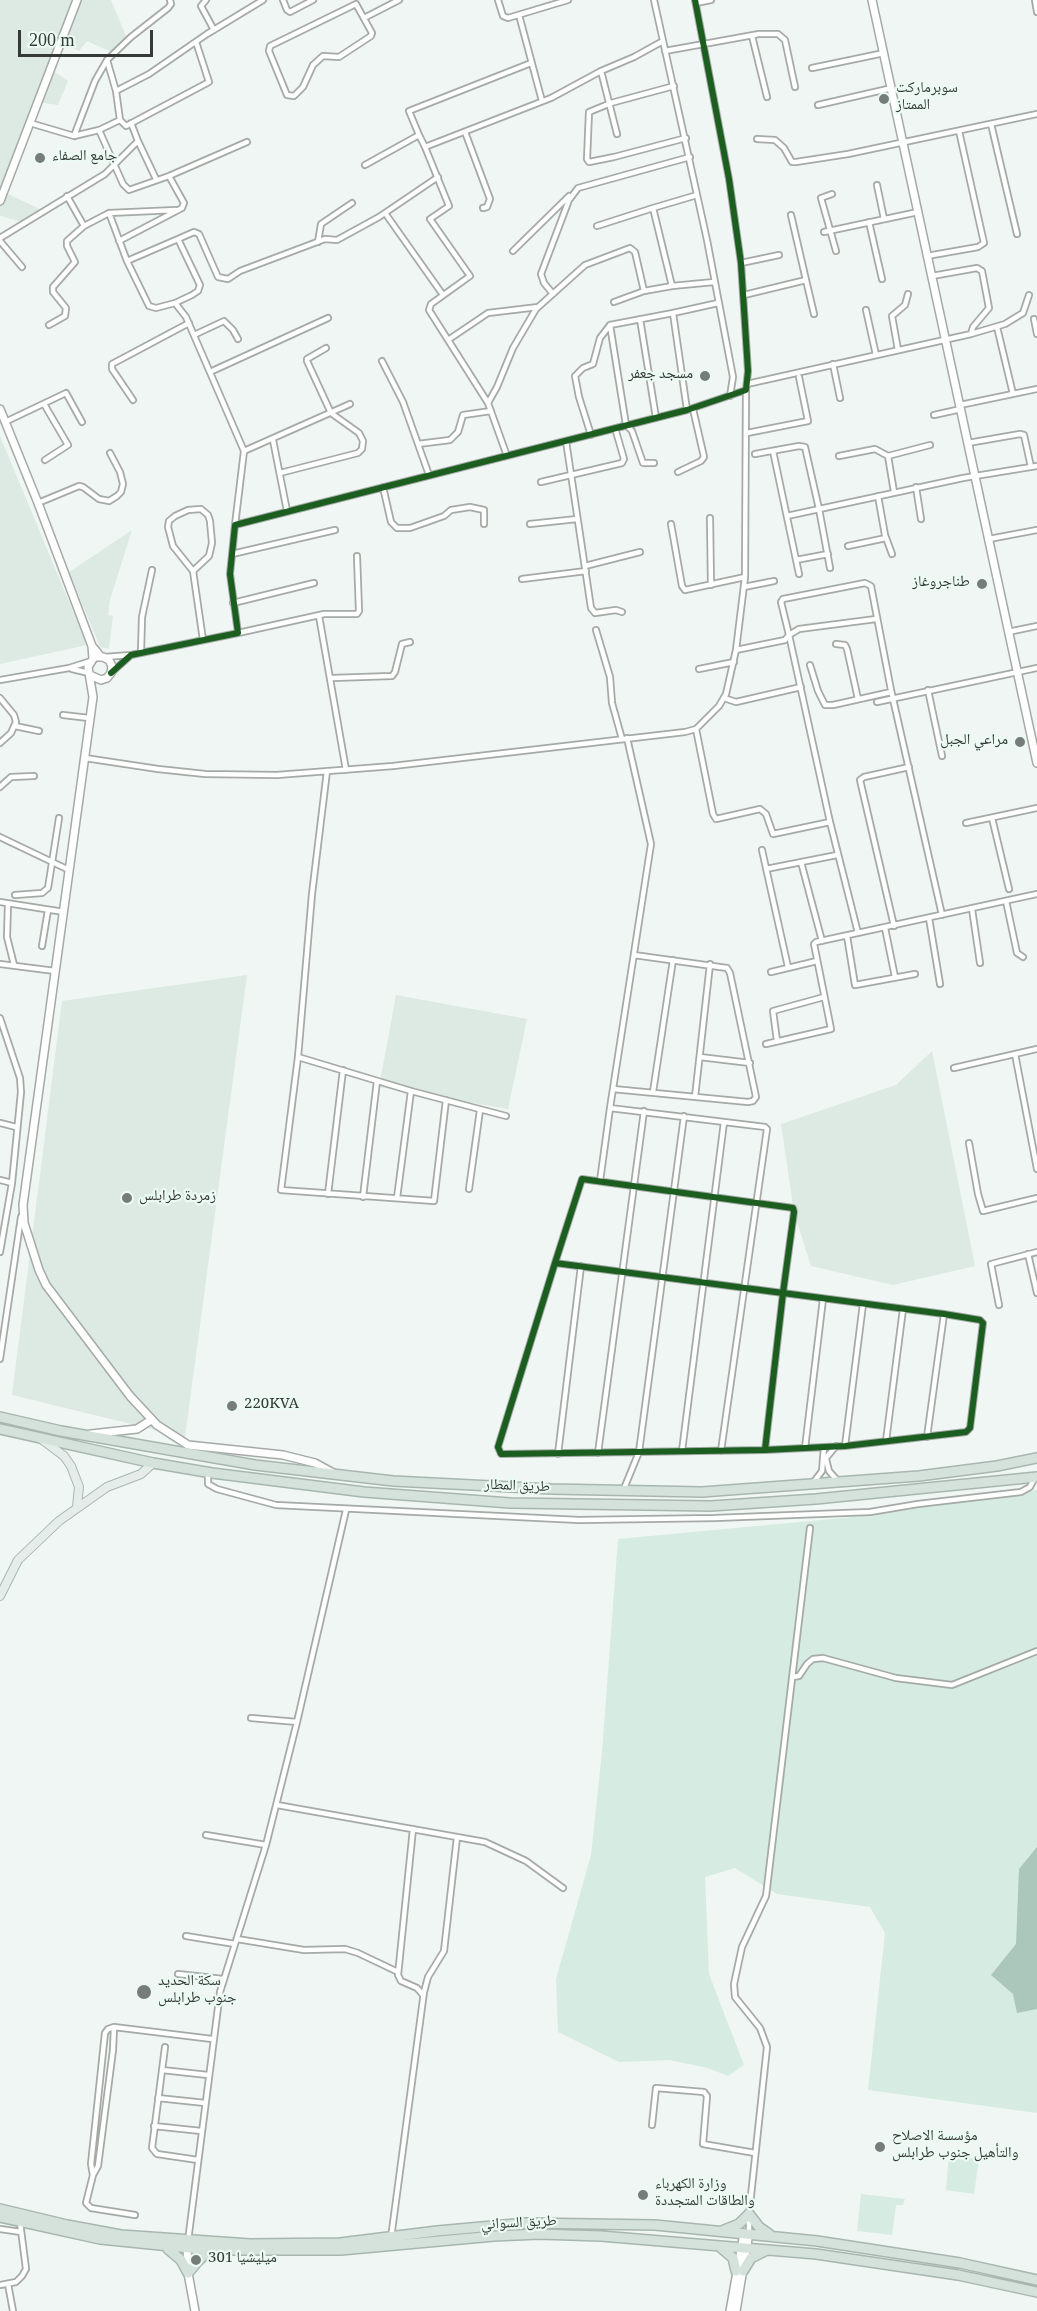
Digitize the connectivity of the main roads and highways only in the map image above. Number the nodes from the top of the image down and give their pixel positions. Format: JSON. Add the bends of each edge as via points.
{"nodes":[{"id":1,"x":0,"y":1417,"type":"edge"},
{"id":2,"x":0,"y":1429,"type":"edge"},
{"id":3,"x":38,"y":1437,"type":"junction"},
{"id":4,"x":1037,"y":1460,"type":"edge"},
{"id":5,"x":153,"y":1463,"type":"junction"},
{"id":6,"x":1036,"y":1476,"type":"edge"},
{"id":7,"x":77,"y":1507,"type":"junction"},
{"id":8,"x":0,"y":1596,"type":"edge"},
{"id":9,"x":0,"y":2209,"type":"edge"},
{"id":10,"x":0,"y":2217,"type":"edge"},
{"id":11,"x":35,"y":2222,"type":"junction"},
{"id":12,"x":718,"y":2231,"type":"junction"},
{"id":13,"x":774,"y":2236,"type":"junction"},
{"id":14,"x":187,"y":2245,"type":"junction"},
{"id":15,"x":711,"y":2245,"type":"junction"},
{"id":16,"x":163,"y":2247,"type":"junction"},
{"id":17,"x":210,"y":2250,"type":"junction"},
{"id":18,"x":772,"y":2250,"type":"junction"},
{"id":19,"x":1037,"y":2280,"type":"edge"},
{"id":20,"x":1037,"y":2292,"type":"edge"}],
"edges":[{"from":1,"to":4,"type":"highway","name":"طريق المطار","via":[[214,1458],[393,1481],[481,1486],[702,1492],[919,1476]]},
{"from":2,"to":3,"type":"highway","name":"طريق المطار"},
{"from":3,"to":5,"type":"highway","name":"طريق المطار"},
{"from":3,"to":7,"type":"main road","via":[[72,1466],[79,1487]]},
{"from":5,"to":6,"type":"highway","name":"طريق المطار","via":[[208,1473],[443,1499],[660,1506],[810,1499]]},
{"from":5,"to":7,"type":"main road","via":[[141,1474],[107,1488]]},
{"from":7,"to":8,"type":"main road","via":[[27,1550],[11,1571]]},
{"from":9,"to":11,"type":"highway","name":"طريق السواني"},
{"from":10,"to":11,"type":"highway","name":"طريق السواني","via":[[21,2227]]},
{"from":11,"to":14,"type":"highway","name":"طريق السواني"},
{"from":11,"to":16,"type":"highway","name":"طريق السواني","via":[[100,2239]]},
{"from":12,"to":13,"type":"highway","name":"طريق السواني"},
{"from":12,"to":13,"type":"highway","via":[[749,2216]]},
{"from":12,"to":14,"type":"highway","name":"طريق السواني","via":[[560,2222],[307,2244]]},
{"from":13,"to":19,"type":"highway","name":"طريق السواني","via":[[950,2261]]},
{"from":14,"to":16,"type":"highway","name":"طريق السواني"},
{"from":14,"to":17,"type":"highway","name":"طريق السواني"},
{"from":15,"to":17,"type":"highway","name":"طريق السواني","via":[[539,2234],[341,2250]]},
{"from":15,"to":18,"type":"highway","name":"طريق السواني"},
{"from":15,"to":18,"type":"highway","via":[[729,2252],[739,2271],[750,2258]]},
{"from":16,"to":17,"type":"highway","via":[[176,2254],[188,2273]]},
{"from":18,"to":20,"type":"highway","name":"طريق السواني","via":[[947,2273]]}]}
